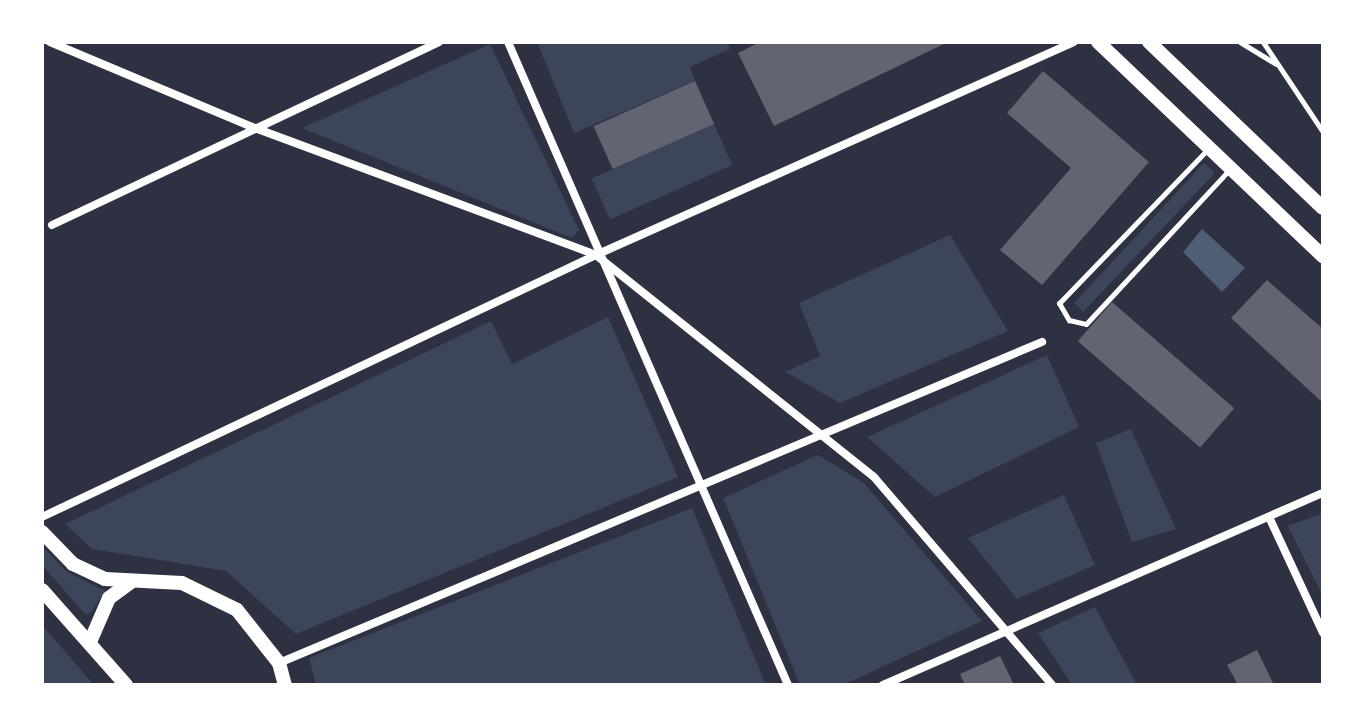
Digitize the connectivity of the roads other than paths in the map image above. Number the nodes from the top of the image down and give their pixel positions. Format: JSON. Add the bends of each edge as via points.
{"nodes":[{"id":1,"x":50,"y":42,"type":"edge"},
{"id":2,"x":439,"y":42,"type":"edge"},
{"id":3,"x":508,"y":42,"type":"edge"},
{"id":4,"x":1074,"y":42,"type":"edge"},
{"id":5,"x":1098,"y":42,"type":"edge"},
{"id":6,"x":1149,"y":42,"type":"edge"},
{"id":7,"x":1240,"y":42,"type":"edge"},
{"id":8,"x":1263,"y":42,"type":"edge"},
{"id":9,"x":1160,"y":48,"type":"edge"},
{"id":10,"x":1277,"y":64,"type":"junction"},
{"id":11,"x":255,"y":128,"type":"junction"},
{"id":12,"x":1323,"y":132,"type":"edge"},
{"id":13,"x":1207,"y":149,"type":"junction"},
{"id":14,"x":1230,"y":169,"type":"junction"},
{"id":15,"x":1323,"y":208,"type":"edge"},
{"id":16,"x":52,"y":225,"type":"dead end"},
{"id":17,"x":596,"y":255,"type":"junction"},
{"id":18,"x":1323,"y":256,"type":"edge"},
{"id":19,"x":1042,"y":342,"type":"dead end"},
{"id":20,"x":825,"y":437,"type":"junction"},
{"id":21,"x":700,"y":489,"type":"junction"},
{"id":22,"x":1323,"y":493,"type":"edge"},
{"id":23,"x":42,"y":517,"type":"edge"},
{"id":24,"x":1269,"y":517,"type":"junction"},
{"id":25,"x":42,"y":532,"type":"edge"},
{"id":26,"x":131,"y":582,"type":"junction"},
{"id":27,"x":42,"y":590,"type":"edge"},
{"id":28,"x":1007,"y":630,"type":"junction"},
{"id":29,"x":1323,"y":633,"type":"edge"},
{"id":30,"x":90,"y":642,"type":"junction"},
{"id":31,"x":279,"y":663,"type":"junction"},
{"id":32,"x":126,"y":685,"type":"edge"},
{"id":33,"x":285,"y":685,"type":"edge"},
{"id":34,"x":788,"y":685,"type":"edge"},
{"id":35,"x":883,"y":685,"type":"edge"},
{"id":36,"x":1052,"y":685,"type":"edge"}],
"edges":[{"from":1,"to":11,"type":"street"},
{"from":2,"to":11,"type":"street"},
{"from":3,"to":17,"type":"street"},
{"from":4,"to":17,"type":"street"},
{"from":5,"to":13,"type":"street"},
{"from":6,"to":9,"type":"street"},
{"from":7,"to":10,"type":"lane"},
{"from":8,"to":10,"type":"lane"},
{"from":9,"to":15,"type":"street"},
{"from":10,"to":12,"type":"lane"},
{"from":11,"to":16,"type":"street"},
{"from":11,"to":17,"type":"street"},
{"from":13,"to":14,"type":"street"},
{"from":13,"to":14,"type":"lane","via":[[1059,303],[1069,320],[1086,324]]},
{"from":14,"to":18,"type":"street"},
{"from":17,"to":20,"type":"street"},
{"from":17,"to":21,"type":"street"},
{"from":17,"to":23,"type":"street"},
{"from":19,"to":20,"type":"street"},
{"from":20,"to":21,"type":"street"},
{"from":20,"to":28,"type":"street","via":[[874,477]]},
{"from":21,"to":31,"type":"street"},
{"from":21,"to":34,"type":"street"},
{"from":22,"to":24,"type":"street"},
{"from":24,"to":28,"type":"street"},
{"from":24,"to":29,"type":"street"},
{"from":25,"to":26,"type":"street","via":[[73,564]]},
{"from":26,"to":30,"type":"street","via":[[109,598]]},
{"from":26,"to":31,"type":"street","via":[[182,583],[237,610]]},
{"from":27,"to":30,"type":"street"},
{"from":28,"to":35,"type":"street"},
{"from":28,"to":36,"type":"street"},
{"from":30,"to":32,"type":"street"},
{"from":31,"to":33,"type":"street"}]}
